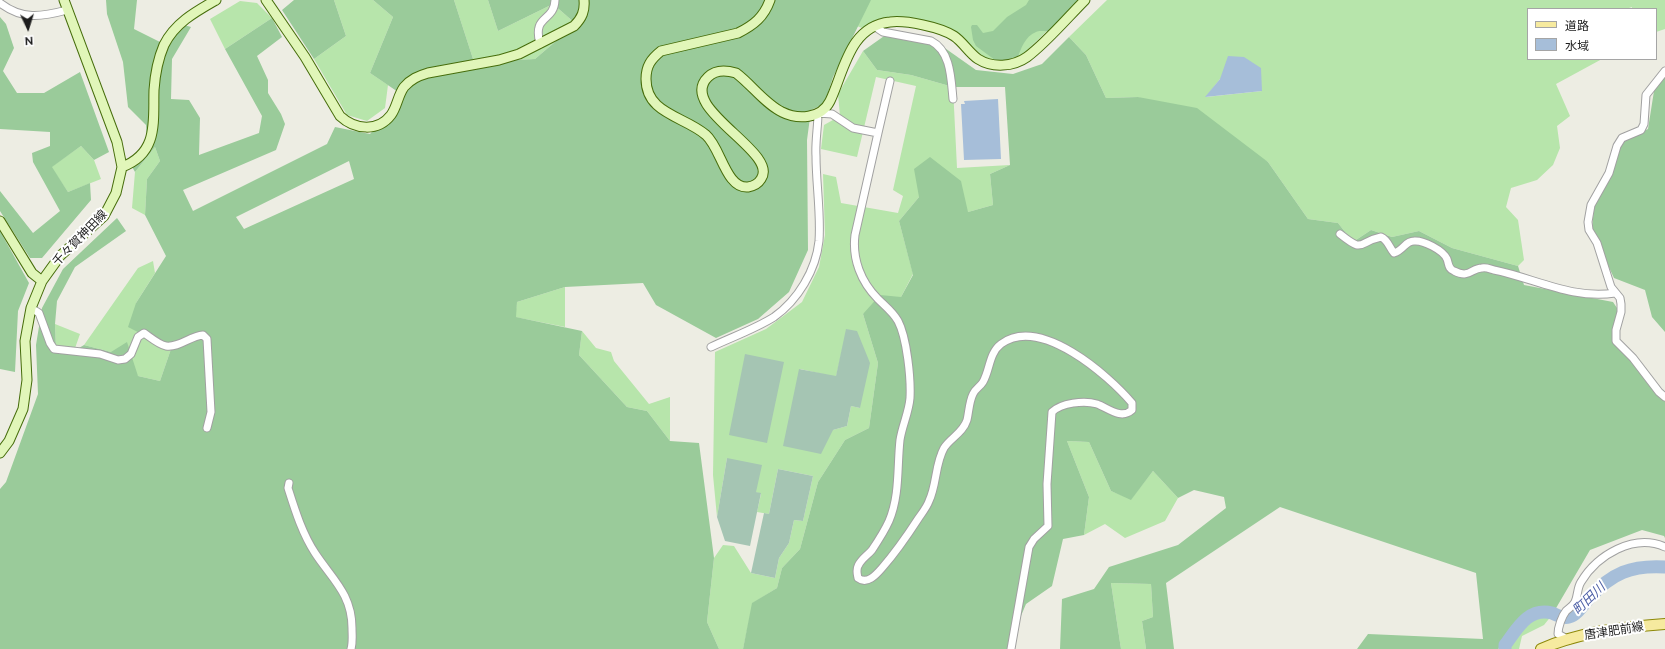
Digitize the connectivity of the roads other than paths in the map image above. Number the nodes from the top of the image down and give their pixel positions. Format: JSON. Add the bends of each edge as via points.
{"nodes":[{"id":1,"x":64,"y":0,"type":"edge"},
{"id":2,"x":216,"y":0,"type":"edge"},
{"id":3,"x":266,"y":0,"type":"edge"},
{"id":4,"x":555,"y":0,"type":"edge"},
{"id":5,"x":584,"y":0,"type":"edge"},
{"id":6,"x":770,"y":0,"type":"edge"},
{"id":7,"x":1085,"y":0,"type":"edge"},
{"id":8,"x":0,"y":3,"type":"edge"},
{"id":9,"x":67,"y":10,"type":"junction"},
{"id":10,"x":874,"y":26,"type":"junction"},
{"id":11,"x":540,"y":44,"type":"junction"},
{"id":12,"x":1665,"y":71,"type":"edge"},
{"id":13,"x":890,"y":81,"type":"dead end"},
{"id":14,"x":953,"y":99,"type":"dead end"},
{"id":15,"x":818,"y":113,"type":"junction"},
{"id":16,"x":878,"y":133,"type":"junction"},
{"id":17,"x":122,"y":167,"type":"junction"},
{"id":18,"x":0,"y":221,"type":"edge"},
{"id":19,"x":1340,"y":234,"type":"dead end"},
{"id":20,"x":42,"y":281,"type":"junction"},
{"id":21,"x":1615,"y":294,"type":"junction"},
{"id":22,"x":31,"y":308,"type":"junction"},
{"id":23,"x":711,"y":346,"type":"dead end"},
{"id":24,"x":1665,"y":397,"type":"edge"},
{"id":25,"x":207,"y":428,"type":"dead end"},
{"id":26,"x":0,"y":453,"type":"edge"},
{"id":27,"x":289,"y":483,"type":"dead end"},
{"id":28,"x":1665,"y":547,"type":"edge"},
{"id":29,"x":1665,"y":624,"type":"edge"},
{"id":30,"x":1569,"y":640,"type":"junction"},
{"id":31,"x":350,"y":649,"type":"edge"},
{"id":32,"x":1010,"y":649,"type":"edge"},
{"id":33,"x":1541,"y":649,"type":"edge"}],
"edges":[{"from":1,"to":9,"type":"street","name":"千々賀神田線"},
{"from":2,"to":17,"type":"street","via":[[179,24],[165,45],[154,89],[152,138],[144,152],[131,164]]},
{"from":3,"to":11,"type":"street","via":[[305,57],[340,116],[347,123],[358,127],[369,128],[386,120],[392,114],[403,88],[416,77],[499,60]]},
{"from":4,"to":11,"type":"street","via":[[554,10],[540,23],[537,34]]},
{"from":5,"to":11,"type":"street","via":[[585,7],[581,19],[574,26]]},
{"from":6,"to":15,"type":"street","via":[[760,20],[749,28],[738,33],[661,51],[648,64],[648,94],[660,109],[707,136],[716,147],[728,174],[740,186],[747,187],[754,186],[762,178],[762,164],[704,102],[703,85],[707,78],[721,71],[736,73],[780,111],[802,117]]},
{"from":7,"to":10,"type":"street","via":[[1026,57],[1004,65],[990,64],[978,59],[954,36],[944,31],[907,22],[889,22]]},
{"from":8,"to":9,"type":"street","via":[[12,12],[25,15],[51,14]]},
{"from":9,"to":17,"type":"street","name":"千々賀神田線","via":[[117,142]]},
{"from":10,"to":14,"type":"street","via":[[883,32],[937,44],[943,51],[951,75]]},
{"from":10,"to":15,"type":"street","via":[[856,41],[830,102]]},
{"from":12,"to":21,"type":"street","via":[[1646,95],[1644,124],[1641,130],[1622,138],[1609,173],[1591,206],[1589,230],[1597,243]]},
{"from":13,"to":16,"type":"street"},
{"from":15,"to":16,"type":"street","via":[[832,114],[853,128]]},
{"from":15,"to":23,"type":"street","via":[[816,154],[819,241],[814,263],[805,283],[790,304],[773,317]]},
{"from":16,"to":32,"type":"street","via":[[853,248],[855,260],[864,279],[877,298],[897,319],[902,329],[910,400],[901,438],[895,502],[889,521],[872,550],[859,564],[858,578],[865,581],[880,571],[899,548],[930,501],[944,447],[967,421],[973,393],[982,384],[994,353],[1000,345],[1030,336],[1059,344],[1109,380],[1132,403],[1132,410],[1125,414],[1088,402],[1064,406],[1052,412],[1047,484],[1048,526],[1029,547]]},
{"from":17,"to":20,"type":"street","name":"千々賀神田線","via":[[116,193],[104,216],[60,256]]},
{"from":18,"to":20,"type":"street","via":[[32,273]]},
{"from":19,"to":21,"type":"street","via":[[1354,245],[1361,246],[1381,237],[1386,239],[1394,253],[1414,240],[1433,245],[1447,258],[1453,271],[1468,275],[1482,267],[1578,293],[1602,296]]},
{"from":20,"to":22,"type":"street","name":"千々賀神田線"},
{"from":21,"to":24,"type":"street","via":[[1620,298],[1621,304],[1616,341]]},
{"from":22,"to":25,"type":"street","via":[[39,313],[54,349],[100,354],[118,360],[125,359],[131,354],[138,337],[144,333],[165,346],[174,346],[203,335],[207,339],[211,412]]},
{"from":22,"to":26,"type":"street","name":"千々賀神田線","via":[[25,341],[27,380],[23,409],[9,441]]},
{"from":27,"to":31,"type":"street","via":[[288,488],[301,528],[315,553],[344,592],[350,606]]},
{"from":28,"to":30,"type":"street","via":[[1650,543],[1637,544],[1620,547],[1606,554],[1580,583],[1574,604],[1564,613],[1558,634]]},
{"from":29,"to":30,"type":"main road","name":"唐津肥前線","via":[[1597,632]]},
{"from":30,"to":33,"type":"main road","name":"唐津肥前線"}]}
